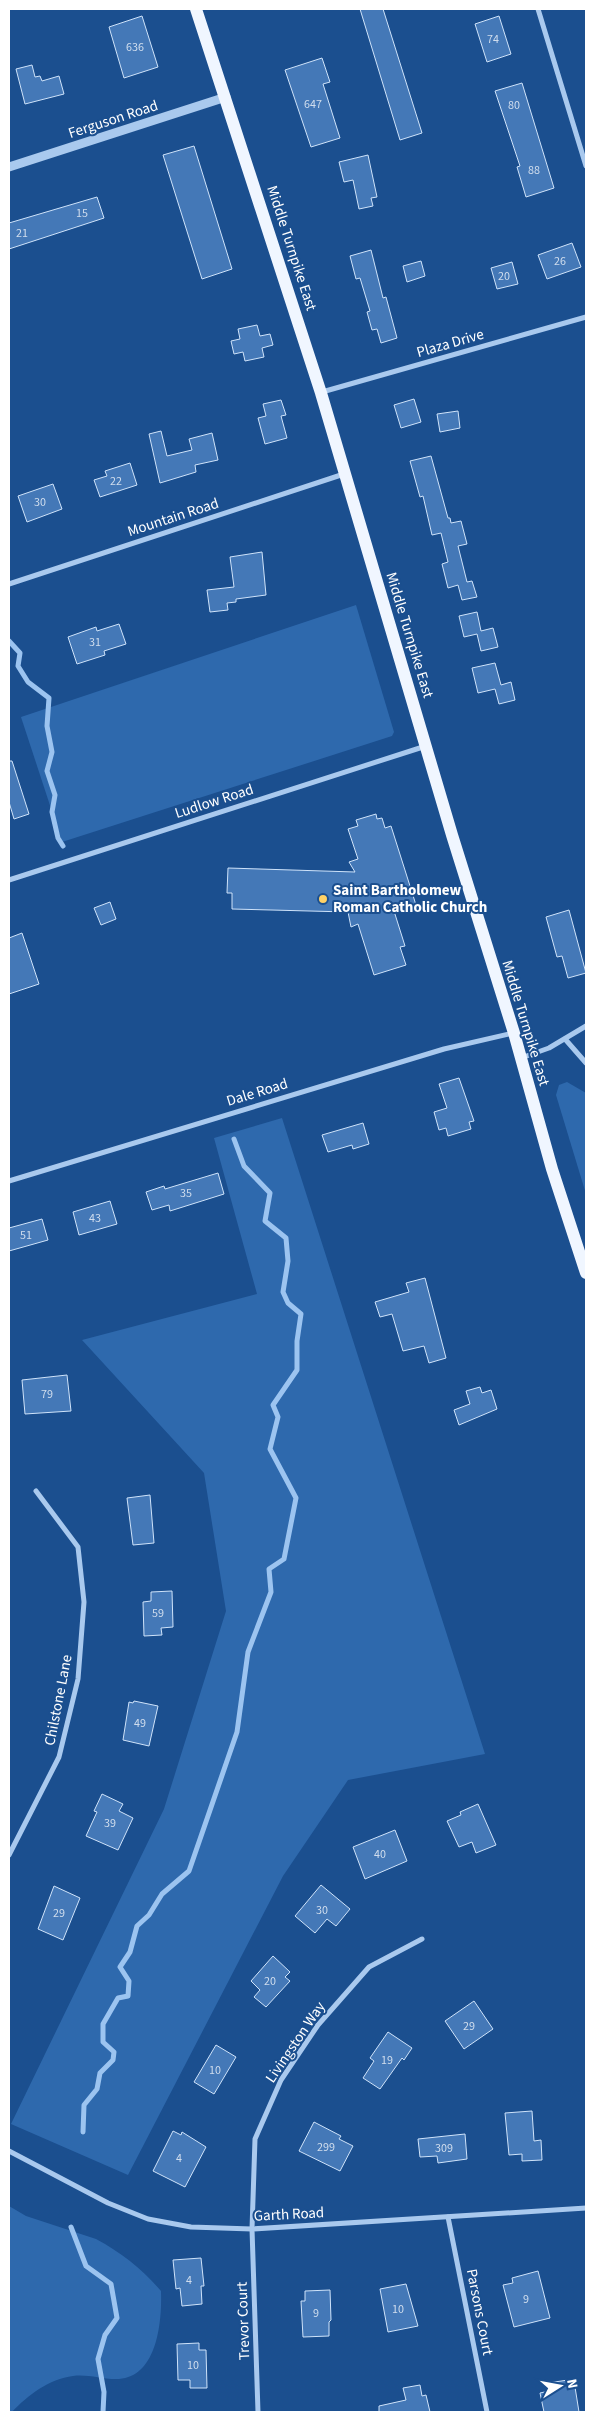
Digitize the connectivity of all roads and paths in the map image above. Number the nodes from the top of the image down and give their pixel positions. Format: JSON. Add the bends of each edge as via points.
{"nodes":[{"id":1,"x":196,"y":9,"type":"edge"},
{"id":2,"x":538,"y":9,"type":"edge"},
{"id":3,"x":226,"y":98,"type":"junction"},
{"id":4,"x":586,"y":166,"type":"edge"},
{"id":5,"x":9,"y":167,"type":"edge"},
{"id":6,"x":586,"y":317,"type":"edge"},
{"id":7,"x":321,"y":393,"type":"junction"},
{"id":8,"x":345,"y":474,"type":"junction"},
{"id":9,"x":9,"y":584,"type":"edge"},
{"id":10,"x":426,"y":746,"type":"junction"},
{"id":11,"x":9,"y":880,"type":"edge"},
{"id":12,"x":586,"y":1026,"type":"edge"},
{"id":13,"x":514,"y":1033,"type":"junction"},
{"id":14,"x":565,"y":1039,"type":"junction"},
{"id":15,"x":520,"y":1058,"type":"junction"},
{"id":16,"x":586,"y":1063,"type":"edge"},
{"id":17,"x":9,"y":1181,"type":"edge"},
{"id":18,"x":586,"y":1274,"type":"edge"},
{"id":19,"x":36,"y":1491,"type":"dead end"},
{"id":20,"x":9,"y":1856,"type":"edge"},
{"id":21,"x":422,"y":1939,"type":"dead end"},
{"id":22,"x":9,"y":2151,"type":"edge"},
{"id":23,"x":586,"y":2208,"type":"edge"},
{"id":24,"x":448,"y":2216,"type":"junction"},
{"id":25,"x":252,"y":2229,"type":"junction"},
{"id":26,"x":258,"y":2412,"type":"edge"},
{"id":27,"x":487,"y":2412,"type":"edge"}],
"edges":[{"from":1,"to":3,"type":"main road","name":"Middle Turnpike East"},
{"from":2,"to":4,"type":"street"},
{"from":3,"to":5,"type":"street","name":"Ferguson Road"},
{"from":3,"to":7,"type":"main road","name":"Middle Turnpike East"},
{"from":6,"to":7,"type":"street","name":"Plaza Drive"},
{"from":7,"to":8,"type":"main road","name":"Middle Turnpike East"},
{"from":8,"to":9,"type":"street","name":"Mountain Road"},
{"from":8,"to":10,"type":"main road","name":"Middle Turnpike East"},
{"from":10,"to":11,"type":"street","name":"Ludlow Road"},
{"from":10,"to":13,"type":"main road","name":"Middle Turnpike East"},
{"from":12,"to":14,"type":"street"},
{"from":13,"to":15,"type":"main road","name":"Middle Turnpike East"},
{"from":13,"to":17,"type":"street","name":"Dale Road","via":[[444,1049]]},
{"from":14,"to":15,"type":"street"},
{"from":14,"to":16,"type":"street"},
{"from":15,"to":18,"type":"main road","name":"Middle Turnpike East"},
{"from":19,"to":20,"type":"street","name":"Chilstone Lane","via":[[78,1547],[84,1602],[78,1679],[59,1757]]},
{"from":21,"to":25,"type":"street","name":"Livingston Way","via":[[369,1967],[318,2025],[281,2080],[255,2140]]},
{"from":22,"to":25,"type":"street","name":"Garth Road","via":[[108,2203],[148,2219],[191,2228]]},
{"from":23,"to":24,"type":"street","name":"Garth Road"},
{"from":24,"to":25,"type":"street","name":"Garth Road"},
{"from":24,"to":27,"type":"street","name":"Parsons Court"},
{"from":25,"to":26,"type":"street","name":"Trevor Court"}]}
